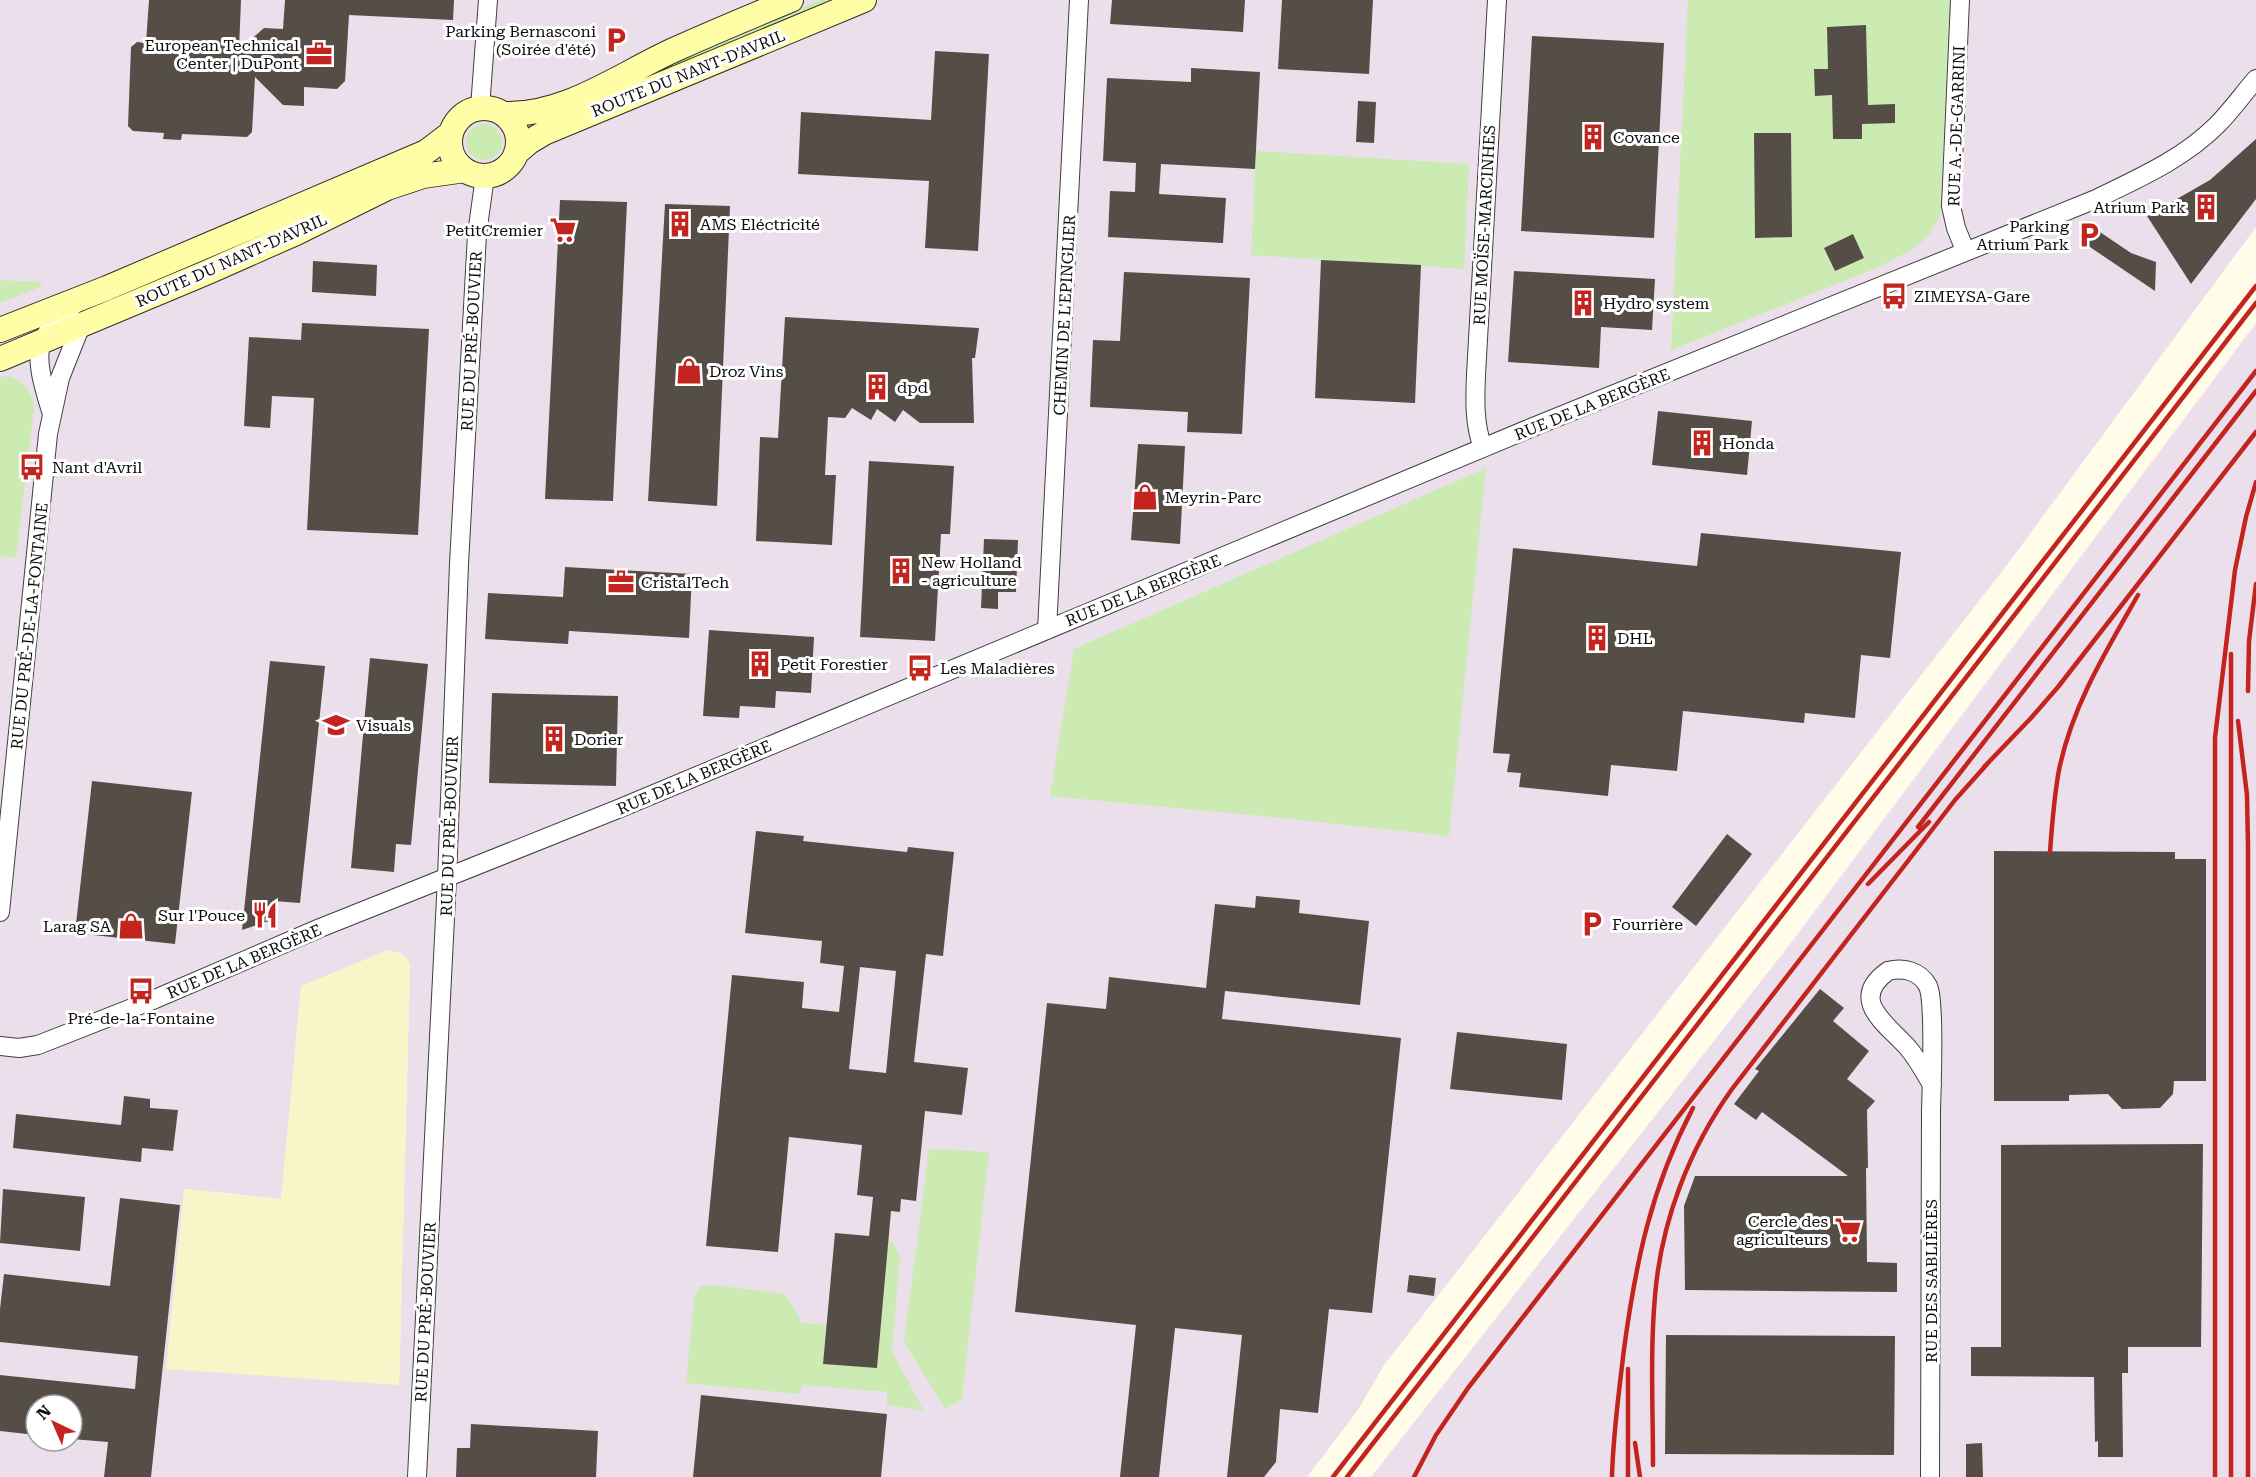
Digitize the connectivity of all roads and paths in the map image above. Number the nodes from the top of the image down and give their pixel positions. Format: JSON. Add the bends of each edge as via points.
{"nodes":[{"id":1,"x":488,"y":0,"type":"edge"},
{"id":2,"x":791,"y":0,"type":"edge"},
{"id":3,"x":864,"y":0,"type":"edge"},
{"id":4,"x":1079,"y":0,"type":"edge"},
{"id":5,"x":1497,"y":0,"type":"edge"},
{"id":6,"x":1960,"y":0,"type":"edge"},
{"id":7,"x":2256,"y":79,"type":"edge"},
{"id":8,"x":480,"y":108,"type":"junction"},
{"id":9,"x":505,"y":114,"type":"junction"},
{"id":10,"x":451,"y":133,"type":"junction"},
{"id":11,"x":516,"y":153,"type":"junction"},
{"id":12,"x":475,"y":173,"type":"junction"},
{"id":13,"x":1965,"y":250,"type":"junction"},
{"id":14,"x":82,"y":298,"type":"junction"},
{"id":15,"x":81,"y":325,"type":"junction"},
{"id":16,"x":0,"y":330,"type":"edge"},
{"id":17,"x":41,"y":343,"type":"junction"},
{"id":18,"x":0,"y":359,"type":"edge"},
{"id":19,"x":52,"y":413,"type":"junction"},
{"id":20,"x":1483,"y":448,"type":"junction"},
{"id":21,"x":1047,"y":630,"type":"junction"},
{"id":22,"x":447,"y":878,"type":"junction"},
{"id":23,"x":0,"y":912,"type":"edge"},
{"id":24,"x":0,"y":1046,"type":"edge"},
{"id":25,"x":1932,"y":1085,"type":"junction"},
{"id":26,"x":417,"y":1477,"type":"edge"},
{"id":27,"x":1930,"y":1477,"type":"edge"}],
"edges":[{"from":1,"to":8,"type":"street"},
{"from":2,"to":9,"type":"main road","name":"ROUTE DU NANT-D'AVRIL","via":[[675,49],[581,96],[535,112]]},
{"from":3,"to":11,"type":"main road","name":"ROUTE DU NANT-D'AVRIL","via":[[544,134]]},
{"from":4,"to":21,"type":"street","name":"CHEMIN DE L'EPINGLIER"},
{"from":5,"to":20,"type":"street","name":"RUE MOÏSE-MARCINHES","via":[[1475,386],[1477,431]]},
{"from":6,"to":13,"type":"street","name":"RUE A.-DE-GARRINI","via":[[1951,206]]},
{"from":7,"to":13,"type":"street","name":"RUE DE LA BERGÈRE","via":[[2217,125],[2167,164],[2096,199]]},
{"from":8,"to":9,"type":"main road"},
{"from":8,"to":10,"type":"main road","via":[[462,115]]},
{"from":9,"to":11,"type":"main road","via":[[516,129]]},
{"from":10,"to":12,"type":"main road","via":[[449,143],[454,159]]},
{"from":10,"to":14,"type":"main road","name":"ROUTE DU NANT-D'AVRIL","via":[[426,152]]},
{"from":11,"to":12,"type":"main road","via":[[501,172]]},
{"from":12,"to":15,"type":"main road","name":"ROUTE DU NANT-D'AVRIL","via":[[423,176],[387,188],[296,233]]},
{"from":12,"to":22,"type":"street","name":"RUE DU PRÉ-BOUVIER","via":[[477,234]]},
{"from":13,"to":20,"type":"street","name":"RUE DE LA BERGÈRE"},
{"from":14,"to":16,"type":"main road","name":"ROUTE DU NANT-D'AVRIL"},
{"from":14,"to":17,"type":"street"},
{"from":15,"to":17,"type":"main road","name":"ROUTE DU NANT-D'AVRIL"},
{"from":15,"to":19,"type":"street","name":"RUE DU PRÉ-DE-LA-FONTAINE","via":[[60,378]]},
{"from":17,"to":18,"type":"main road","name":"ROUTE DU NANT-D'AVRIL"},
{"from":17,"to":19,"type":"street","name":"RUE DU PRÉ-DE-LA-FONTAINE","via":[[42,384]]},
{"from":19,"to":23,"type":"street","name":"RUE DU PRÉ-DE-LA-FONTAINE"},
{"from":20,"to":21,"type":"street","name":"RUE DE LA BERGÈRE"},
{"from":21,"to":22,"type":"street","name":"RUE DE LA BERGÈRE"},
{"from":22,"to":24,"type":"street","name":"RUE DE LA BERGÈRE","via":[[60,1038],[19,1048]]},
{"from":22,"to":26,"type":"street","name":"RUE DU PRÉ-BOUVIER"},
{"from":25,"to":25,"type":"street","name":"RUE DES SABLIÈRES","via":[[1934,1052],[1929,990],[1912,971],[1888,971],[1874,987],[1872,1010],[1908,1048]]},
{"from":25,"to":27,"type":"street","name":"RUE DES SABLIÈRES"}]}
